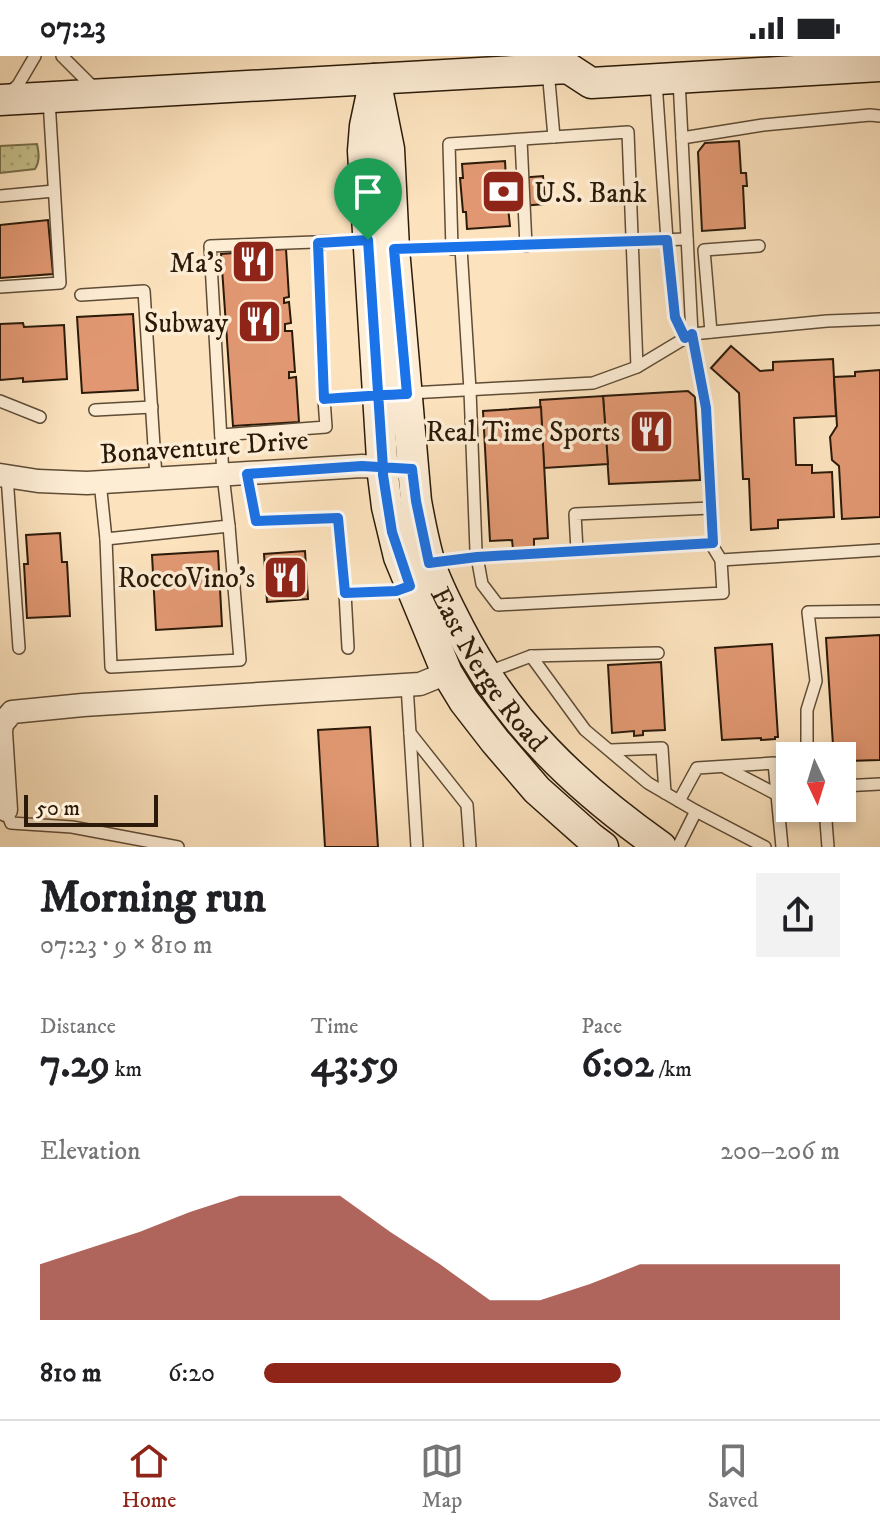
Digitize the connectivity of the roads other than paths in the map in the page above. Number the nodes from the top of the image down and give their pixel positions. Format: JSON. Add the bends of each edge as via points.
{"nodes":[{"id":1,"x":35,"y":56,"type":"edge"},
{"id":2,"x":62,"y":56,"type":"edge"},
{"id":3,"x":565,"y":64,"type":"edge"},
{"id":4,"x":880,"y":66,"type":"edge"},
{"id":5,"x":375,"y":73,"type":"junction"},
{"id":6,"x":668,"y":79,"type":"junction"},
{"id":7,"x":100,"y":94,"type":"junction"},
{"id":8,"x":49,"y":97,"type":"junction"},
{"id":9,"x":0,"y":100,"type":"edge"},
{"id":10,"x":880,"y":116,"type":"edge"},
{"id":11,"x":554,"y":137,"type":"junction"},
{"id":12,"x":682,"y":138,"type":"junction"},
{"id":13,"x":521,"y":140,"type":"junction"},
{"id":14,"x":54,"y":191,"type":"junction"},
{"id":15,"x":0,"y":196,"type":"edge"},
{"id":16,"x":687,"y":239,"type":"junction"},
{"id":17,"x":667,"y":240,"type":"junction"},
{"id":18,"x":318,"y":243,"type":"junction"},
{"id":19,"x":632,"y":243,"type":"junction"},
{"id":20,"x":381,"y":245,"type":"junction"},
{"id":21,"x":526,"y":246,"type":"junction"},
{"id":22,"x":759,"y":246,"type":"dead end"},
{"id":23,"x":457,"y":248,"type":"junction"},
{"id":24,"x":0,"y":287,"type":"edge"},
{"id":25,"x":81,"y":295,"type":"dead end"},
{"id":26,"x":880,"y":319,"type":"edge"},
{"id":27,"x":711,"y":332,"type":"junction"},
{"id":28,"x":688,"y":336,"type":"junction"},
{"id":29,"x":637,"y":367,"type":"junction"},
{"id":30,"x":470,"y":390,"type":"junction"},
{"id":31,"x":392,"y":394,"type":"junction"},
{"id":32,"x":324,"y":399,"type":"junction"},
{"id":33,"x":0,"y":401,"type":"edge"},
{"id":34,"x":152,"y":407,"type":"junction"},
{"id":35,"x":95,"y":410,"type":"dead end"},
{"id":36,"x":40,"y":417,"type":"dead end"},
{"id":37,"x":221,"y":435,"type":"junction"},
{"id":38,"x":398,"y":468,"type":"junction"},
{"id":39,"x":247,"y":474,"type":"junction"},
{"id":40,"x":4,"y":475,"type":"edge"},
{"id":41,"x":223,"y":475,"type":"junction"},
{"id":42,"x":156,"y":477,"type":"junction"},
{"id":43,"x":100,"y":482,"type":"junction"},
{"id":44,"x":711,"y":508,"type":"junction"},
{"id":45,"x":229,"y":526,"type":"junction"},
{"id":46,"x":106,"y":539,"type":"junction"},
{"id":47,"x":713,"y":543,"type":"junction"},
{"id":48,"x":880,"y":550,"type":"edge"},
{"id":49,"x":577,"y":551,"type":"junction"},
{"id":50,"x":477,"y":557,"type":"junction"},
{"id":51,"x":721,"y":560,"type":"junction"},
{"id":52,"x":429,"y":563,"type":"junction"},
{"id":53,"x":410,"y":586,"type":"junction"},
{"id":54,"x":345,"y":593,"type":"junction"},
{"id":55,"x":880,"y":611,"type":"edge"},
{"id":56,"x":19,"y":648,"type":"dead end"},
{"id":57,"x":348,"y":648,"type":"dead end"},
{"id":58,"x":658,"y":653,"type":"dead end"},
{"id":59,"x":531,"y":656,"type":"junction"},
{"id":60,"x":447,"y":673,"type":"junction"},
{"id":61,"x":484,"y":674,"type":"junction"},
{"id":62,"x":407,"y":685,"type":"junction"},
{"id":63,"x":410,"y":733,"type":"junction"},
{"id":64,"x":807,"y":742,"type":"edge"},
{"id":65,"x":611,"y":750,"type":"junction"},
{"id":66,"x":724,"y":767,"type":"junction"},
{"id":67,"x":776,"y":779,"type":"edge"},
{"id":68,"x":880,"y":784,"type":"edge"},
{"id":69,"x":856,"y":785,"type":"edge"},
{"id":70,"x":665,"y":793,"type":"junction"},
{"id":71,"x":776,"y":794,"type":"edge"},
{"id":72,"x":679,"y":801,"type":"junction"},
{"id":73,"x":6,"y":810,"type":"joint"},
{"id":74,"x":696,"y":811,"type":"junction"},
{"id":75,"x":780,"y":822,"type":"edge"},
{"id":76,"x":826,"y":822,"type":"edge"},
{"id":77,"x":178,"y":847,"type":"edge"},
{"id":78,"x":417,"y":847,"type":"edge"},
{"id":79,"x":470,"y":847,"type":"edge"},
{"id":80,"x":603,"y":847,"type":"edge"},
{"id":81,"x":661,"y":847,"type":"edge"},
{"id":82,"x":678,"y":847,"type":"edge"},
{"id":83,"x":765,"y":847,"type":"edge"},
{"id":84,"x":782,"y":847,"type":"edge"},
{"id":85,"x":828,"y":847,"type":"edge"}],
"edges":[{"from":1,"to":9,"type":"lane","via":[[18,85]]},
{"from":2,"to":7,"type":"lane"},
{"from":3,"to":5,"type":"main road"},
{"from":3,"to":6,"type":"main road","via":[[591,83]]},
{"from":3,"to":11,"type":"lane"},
{"from":4,"to":6,"type":"main road"},
{"from":5,"to":7,"type":"main road"},
{"from":5,"to":20,"type":"main road","name":"East Nerge Road","via":[[389,149]]},
{"from":6,"to":12,"type":"lane"},
{"from":6,"to":17,"type":"lane"},
{"from":7,"to":8,"type":"main road"},
{"from":8,"to":9,"type":"main road"},
{"from":8,"to":14,"type":"lane"},
{"from":10,"to":12,"type":"lane"},
{"from":11,"to":13,"type":"lane"},
{"from":11,"to":19,"type":"lane","via":[[628,132]]},
{"from":12,"to":16,"type":"lane"},
{"from":13,"to":21,"type":"lane"},
{"from":13,"to":23,"type":"lane","via":[[449,144]]},
{"from":14,"to":15,"type":"lane"},
{"from":14,"to":24,"type":"lane","via":[[60,283]]},
{"from":16,"to":17,"type":"lane"},
{"from":16,"to":28,"type":"lane"},
{"from":17,"to":19,"type":"lane"},
{"from":17,"to":28,"type":"lane","via":[[675,317]]},
{"from":18,"to":20,"type":"lane"},
{"from":18,"to":32,"type":"lane"},
{"from":18,"to":37,"type":"lane","via":[[210,246]]},
{"from":19,"to":21,"type":"lane"},
{"from":19,"to":29,"type":"lane"},
{"from":20,"to":23,"type":"lane"},
{"from":20,"to":31,"type":"main road","name":"East Nerge Road"},
{"from":21,"to":23,"type":"lane"},
{"from":22,"to":27,"type":"lane","via":[[704,250]]},
{"from":23,"to":30,"type":"lane"},
{"from":25,"to":34,"type":"lane","via":[[144,291]]},
{"from":26,"to":27,"type":"lane"},
{"from":27,"to":28,"type":"lane"},
{"from":28,"to":29,"type":"lane"},
{"from":28,"to":44,"type":"lane","via":[[706,408]]},
{"from":29,"to":30,"type":"lane","via":[[593,383]]},
{"from":30,"to":31,"type":"lane"},
{"from":30,"to":50,"type":"lane"},
{"from":31,"to":32,"type":"lane"},
{"from":31,"to":38,"type":"main road","name":"East Nerge Road"},
{"from":32,"to":37,"type":"lane","via":[[326,427]]},
{"from":33,"to":36,"type":"lane"},
{"from":34,"to":35,"type":"lane"},
{"from":34,"to":42,"type":"lane"},
{"from":37,"to":41,"type":"lane"},
{"from":38,"to":39,"type":"street","name":"Bonaventure Drive"},
{"from":38,"to":52,"type":"main road","name":"East Nerge Road","via":[[416,501]]},
{"from":38,"to":53,"type":"main road","name":"East Nerge Road","via":[[387,507]]},
{"from":39,"to":41,"type":"street","name":"Bonaventure Drive"},
{"from":39,"to":54,"type":"lane","via":[[256,521],[338,518]]},
{"from":40,"to":43,"type":"street","name":"Bonaventure Drive"},
{"from":40,"to":56,"type":"lane"},
{"from":41,"to":42,"type":"street","name":"Bonaventure Drive"},
{"from":41,"to":45,"type":"lane"},
{"from":42,"to":43,"type":"street","name":"Bonaventure Drive"},
{"from":43,"to":46,"type":"lane"},
{"from":44,"to":47,"type":"lane"},
{"from":44,"to":49,"type":"lane","via":[[575,514]]},
{"from":45,"to":46,"type":"lane"},
{"from":45,"to":46,"type":"lane","via":[[240,660],[111,667]]},
{"from":47,"to":49,"type":"lane"},
{"from":47,"to":51,"type":"lane"},
{"from":48,"to":51,"type":"lane"},
{"from":49,"to":50,"type":"lane"},
{"from":50,"to":51,"type":"lane","via":[[482,584],[498,605],[723,593]]},
{"from":50,"to":52,"type":"lane"},
{"from":52,"to":61,"type":"main road","name":"East Nerge Road"},
{"from":53,"to":54,"type":"lane"},
{"from":53,"to":60,"type":"main road","name":"East Nerge Road"},
{"from":54,"to":57,"type":"lane"},
{"from":55,"to":64,"type":"lane","via":[[808,612],[816,681],[807,710]]},
{"from":58,"to":59,"type":"lane"},
{"from":59,"to":61,"type":"lane"},
{"from":59,"to":65,"type":"lane","via":[[585,730]]},
{"from":60,"to":62,"type":"street"},
{"from":60,"to":80,"type":"main road","name":"East Nerge Road","via":[[537,790]]},
{"from":61,"to":81,"type":"main road","name":"East Nerge Road","via":[[550,754],[593,796]]},
{"from":62,"to":63,"type":"lane"},
{"from":62,"to":73,"type":"street","via":[[12,712],[1,732]]},
{"from":63,"to":78,"type":"lane"},
{"from":63,"to":79,"type":"lane","via":[[467,805]]},
{"from":65,"to":70,"type":"lane"},
{"from":65,"to":70,"type":"lane","via":[[662,748]]},
{"from":66,"to":67,"type":"lane","via":[[774,763]]},
{"from":66,"to":71,"type":"lane"},
{"from":66,"to":72,"type":"lane","via":[[697,768]]},
{"from":68,"to":69,"type":"lane"},
{"from":70,"to":72,"type":"lane"},
{"from":72,"to":74,"type":"lane"},
{"from":73,"to":77,"type":"lane","via":[[11,823],[72,827]]},
{"from":74,"to":82,"type":"lane"},
{"from":74,"to":83,"type":"lane"},
{"from":75,"to":84,"type":"lane"},
{"from":76,"to":85,"type":"lane"}]}
